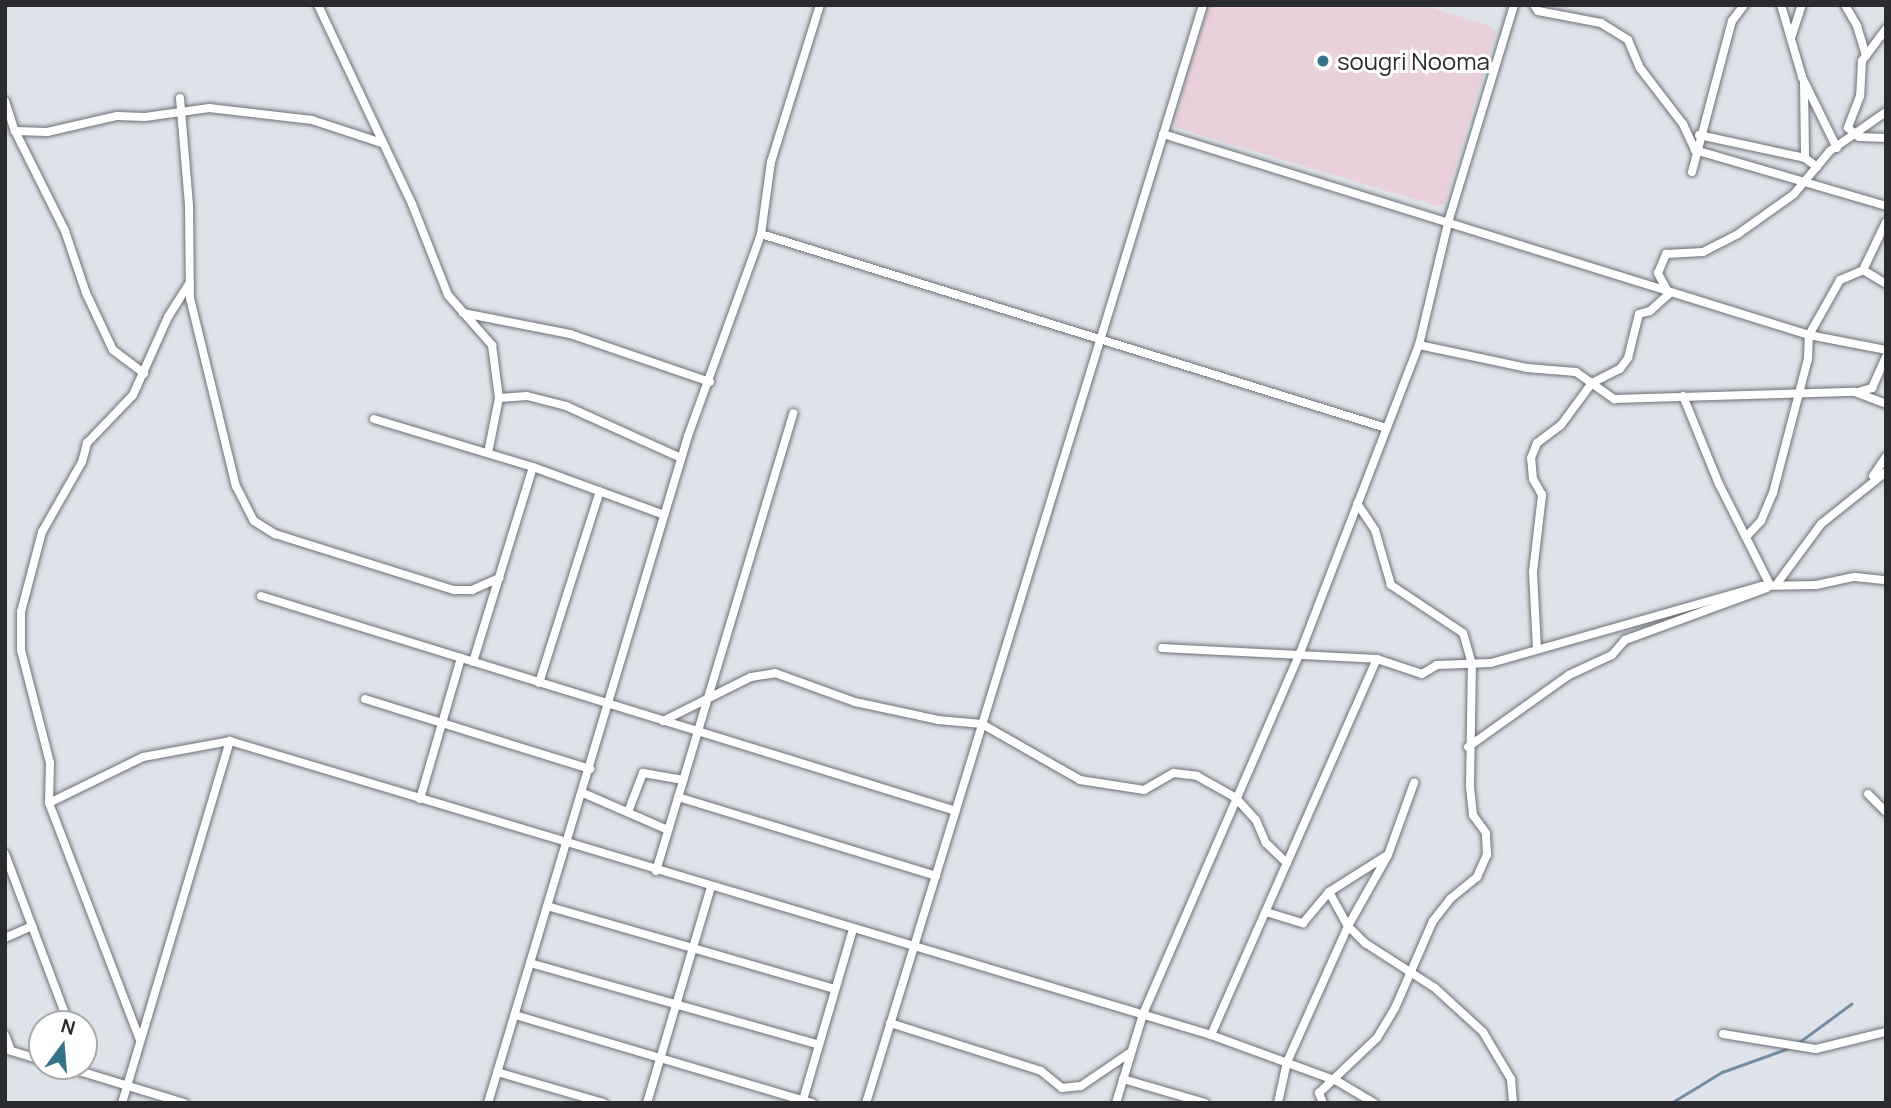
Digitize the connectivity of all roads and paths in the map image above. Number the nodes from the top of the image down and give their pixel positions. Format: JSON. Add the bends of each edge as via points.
{"nodes":[{"id":1,"x":318,"y":5,"type":"edge"},
{"id":2,"x":820,"y":5,"type":"edge"},
{"id":3,"x":1203,"y":5,"type":"edge"},
{"id":4,"x":1514,"y":5,"type":"edge"},
{"id":5,"x":1534,"y":5,"type":"edge"},
{"id":6,"x":1744,"y":5,"type":"edge"},
{"id":7,"x":1781,"y":5,"type":"edge"},
{"id":8,"x":1802,"y":5,"type":"edge"},
{"id":9,"x":1845,"y":5,"type":"edge"},
{"id":10,"x":1886,"y":29,"type":"edge"},
{"id":11,"x":1791,"y":38,"type":"junction"},
{"id":12,"x":1866,"y":56,"type":"junction"},
{"id":13,"x":1804,"y":83,"type":"junction"},
{"id":14,"x":180,"y":98,"type":"dead end"},
{"id":15,"x":5,"y":101,"type":"edge"},
{"id":16,"x":181,"y":112,"type":"junction"},
{"id":17,"x":1886,"y":112,"type":"edge"},
{"id":18,"x":15,"y":131,"type":"junction"},
{"id":19,"x":1163,"y":134,"type":"junction"},
{"id":20,"x":1699,"y":135,"type":"junction"},
{"id":21,"x":1855,"y":136,"type":"junction"},
{"id":22,"x":1885,"y":139,"type":"edge"},
{"id":23,"x":382,"y":143,"type":"junction"},
{"id":24,"x":1838,"y":148,"type":"junction"},
{"id":25,"x":1695,"y":150,"type":"junction"},
{"id":26,"x":1805,"y":158,"type":"junction"},
{"id":27,"x":1817,"y":167,"type":"junction"},
{"id":28,"x":1692,"y":172,"type":"dead end"},
{"id":29,"x":1800,"y":183,"type":"junction"},
{"id":30,"x":1886,"y":206,"type":"edge"},
{"id":31,"x":1449,"y":219,"type":"junction"},
{"id":32,"x":1886,"y":222,"type":"edge"},
{"id":33,"x":761,"y":234,"type":"junction"},
{"id":34,"x":1863,"y":270,"type":"junction"},
{"id":35,"x":190,"y":282,"type":"junction"},
{"id":36,"x":1886,"y":284,"type":"edge"},
{"id":37,"x":1669,"y":290,"type":"junction"},
{"id":38,"x":463,"y":313,"type":"junction"},
{"id":39,"x":1809,"y":335,"type":"junction"},
{"id":40,"x":1101,"y":337,"type":"junction"},
{"id":41,"x":1419,"y":345,"type":"junction"},
{"id":42,"x":1886,"y":350,"type":"edge"},
{"id":43,"x":1886,"y":356,"type":"edge"},
{"id":44,"x":144,"y":373,"type":"junction"},
{"id":45,"x":710,"y":382,"type":"junction"},
{"id":46,"x":1591,"y":383,"type":"junction"},
{"id":47,"x":1854,"y":392,"type":"junction"},
{"id":48,"x":1797,"y":393,"type":"junction"},
{"id":49,"x":1684,"y":396,"type":"junction"},
{"id":50,"x":499,"y":398,"type":"junction"},
{"id":51,"x":1886,"y":404,"type":"edge"},
{"id":52,"x":793,"y":413,"type":"dead end"},
{"id":53,"x":374,"y":419,"type":"dead end"},
{"id":54,"x":1386,"y":428,"type":"junction"},
{"id":55,"x":488,"y":453,"type":"junction"},
{"id":56,"x":1886,"y":457,"type":"edge"},
{"id":57,"x":681,"y":458,"type":"junction"},
{"id":58,"x":533,"y":467,"type":"junction"},
{"id":59,"x":1886,"y":472,"type":"edge"},
{"id":60,"x":1867,"y":483,"type":"junction"},
{"id":61,"x":600,"y":491,"type":"junction"},
{"id":62,"x":1357,"y":503,"type":"junction"},
{"id":63,"x":664,"y":515,"type":"junction"},
{"id":64,"x":1746,"y":537,"type":"junction"},
{"id":65,"x":499,"y":579,"type":"junction"},
{"id":66,"x":1886,"y":580,"type":"edge"},
{"id":67,"x":1772,"y":585,"type":"junction"},
{"id":68,"x":261,"y":596,"type":"dead end"},
{"id":69,"x":1162,"y":648,"type":"dead end"},
{"id":70,"x":1536,"y":649,"type":"junction"},
{"id":71,"x":1300,"y":653,"type":"junction"},
{"id":72,"x":461,"y":658,"type":"junction"},
{"id":73,"x":1377,"y":659,"type":"junction"},
{"id":74,"x":473,"y":662,"type":"junction"},
{"id":75,"x":1472,"y":664,"type":"junction"},
{"id":76,"x":540,"y":683,"type":"junction"},
{"id":77,"x":709,"y":696,"type":"junction"},
{"id":78,"x":365,"y":699,"type":"dead end"},
{"id":79,"x":610,"y":705,"type":"junction"},
{"id":80,"x":663,"y":721,"type":"junction"},
{"id":81,"x":442,"y":723,"type":"junction"},
{"id":82,"x":982,"y":724,"type":"junction"},
{"id":83,"x":698,"y":732,"type":"junction"},
{"id":84,"x":230,"y":741,"type":"junction"},
{"id":85,"x":1468,"y":747,"type":"junction"},
{"id":86,"x":590,"y":769,"type":"junction"},
{"id":87,"x":683,"y":780,"type":"junction"},
{"id":88,"x":1414,"y":783,"type":"dead end"},
{"id":89,"x":583,"y":793,"type":"junction"},
{"id":90,"x":1868,"y":794,"type":"dead end"},
{"id":91,"x":678,"y":797,"type":"junction"},
{"id":92,"x":1236,"y":798,"type":"junction"},
{"id":93,"x":420,"y":799,"type":"junction"},
{"id":94,"x":49,"y":803,"type":"junction"},
{"id":95,"x":956,"y":811,"type":"junction"},
{"id":96,"x":628,"y":812,"type":"junction"},
{"id":97,"x":1886,"y":812,"type":"edge"},
{"id":98,"x":668,"y":830,"type":"junction"},
{"id":99,"x":567,"y":844,"type":"junction"},
{"id":100,"x":5,"y":854,"type":"edge"},
{"id":101,"x":1388,"y":855,"type":"junction"},
{"id":102,"x":1287,"y":863,"type":"junction"},
{"id":103,"x":656,"y":871,"type":"junction"},
{"id":104,"x":936,"y":876,"type":"junction"},
{"id":105,"x":711,"y":887,"type":"junction"},
{"id":106,"x":1329,"y":892,"type":"junction"},
{"id":107,"x":548,"y":906,"type":"junction"},
{"id":108,"x":1266,"y":912,"type":"junction"},
{"id":109,"x":32,"y":926,"type":"junction"},
{"id":110,"x":1348,"y":926,"type":"junction"},
{"id":111,"x":853,"y":929,"type":"junction"},
{"id":112,"x":5,"y":937,"type":"edge"},
{"id":113,"x":914,"y":947,"type":"junction"},
{"id":114,"x":693,"y":948,"type":"junction"},
{"id":115,"x":530,"y":963,"type":"junction"},
{"id":116,"x":1409,"y":972,"type":"junction"},
{"id":117,"x":835,"y":989,"type":"junction"},
{"id":118,"x":677,"y":1005,"type":"junction"},
{"id":119,"x":64,"y":1010,"type":"edge"},
{"id":120,"x":1143,"y":1014,"type":"junction"},
{"id":121,"x":515,"y":1015,"type":"junction"},
{"id":122,"x":890,"y":1023,"type":"junction"},
{"id":123,"x":1886,"y":1032,"type":"edge"},
{"id":124,"x":1723,"y":1034,"type":"dead end"},
{"id":125,"x":5,"y":1035,"type":"edge"},
{"id":126,"x":1211,"y":1035,"type":"junction"},
{"id":127,"x":140,"y":1040,"type":"junction"},
{"id":128,"x":819,"y":1045,"type":"junction"},
{"id":129,"x":8,"y":1050,"type":"edge"},
{"id":130,"x":1131,"y":1052,"type":"junction"},
{"id":131,"x":28,"y":1056,"type":"edge"},
{"id":132,"x":661,"y":1058,"type":"junction"},
{"id":133,"x":1287,"y":1062,"type":"junction"},
{"id":134,"x":497,"y":1072,"type":"junction"},
{"id":135,"x":98,"y":1074,"type":"edge"},
{"id":136,"x":1123,"y":1079,"type":"junction"},
{"id":137,"x":1337,"y":1081,"type":"junction"},
{"id":138,"x":127,"y":1085,"type":"junction"},
{"id":139,"x":808,"y":1101,"type":"edge"},
{"id":140,"x":121,"y":1103,"type":"edge"},
{"id":141,"x":184,"y":1103,"type":"edge"},
{"id":142,"x":488,"y":1103,"type":"edge"},
{"id":143,"x":604,"y":1103,"type":"edge"},
{"id":144,"x":647,"y":1103,"type":"edge"},
{"id":145,"x":866,"y":1103,"type":"edge"},
{"id":146,"x":1116,"y":1103,"type":"edge"},
{"id":147,"x":1205,"y":1103,"type":"edge"},
{"id":148,"x":1278,"y":1103,"type":"edge"},
{"id":149,"x":1322,"y":1103,"type":"edge"},
{"id":150,"x":1374,"y":1103,"type":"edge"},
{"id":151,"x":1513,"y":1103,"type":"edge"}],
"edges":[{"from":1,"to":23,"type":"street"},
{"from":2,"to":33,"type":"street","via":[[771,162]]},
{"from":3,"to":19,"type":"street"},
{"from":4,"to":31,"type":"street"},
{"from":5,"to":25,"type":"street","via":[[1538,11],[1601,23],[1628,40],[1640,68],[1683,124]]},
{"from":6,"to":20,"type":"street","via":[[1732,22]]},
{"from":7,"to":11,"type":"street"},
{"from":8,"to":11,"type":"street"},
{"from":9,"to":12,"type":"street"},
{"from":10,"to":12,"type":"street"},
{"from":11,"to":13,"type":"street"},
{"from":12,"to":21,"type":"street","via":[[1860,96],[1848,128]]},
{"from":13,"to":24,"type":"street"},
{"from":13,"to":26,"type":"street"},
{"from":14,"to":16,"type":"street"},
{"from":15,"to":18,"type":"street"},
{"from":16,"to":18,"type":"street","via":[[117,116],[47,132]]},
{"from":16,"to":23,"type":"street","via":[[209,107],[312,120]]},
{"from":16,"to":35,"type":"street"},
{"from":17,"to":21,"type":"street"},
{"from":18,"to":44,"type":"street","via":[[65,231],[86,293],[113,350]]},
{"from":19,"to":31,"type":"street"},
{"from":19,"to":40,"type":"street"},
{"from":20,"to":25,"type":"street"},
{"from":20,"to":26,"type":"street"},
{"from":21,"to":22,"type":"street"},
{"from":21,"to":24,"type":"street"},
{"from":23,"to":38,"type":"street","via":[[412,204],[447,295]]},
{"from":24,"to":27,"type":"street"},
{"from":25,"to":28,"type":"street"},
{"from":25,"to":29,"type":"street"},
{"from":26,"to":27,"type":"street"},
{"from":27,"to":29,"type":"street"},
{"from":29,"to":30,"type":"street"},
{"from":29,"to":37,"type":"street","via":[[1785,201],[1703,252],[1666,254],[1658,273]]},
{"from":31,"to":37,"type":"street"},
{"from":31,"to":41,"type":"street"},
{"from":32,"to":34,"type":"street"},
{"from":33,"to":40,"type":"street"},
{"from":33,"to":45,"type":"street"},
{"from":34,"to":36,"type":"street"},
{"from":34,"to":39,"type":"street","via":[[1840,280]]},
{"from":35,"to":44,"type":"street","via":[[168,317]]},
{"from":35,"to":65,"type":"street","via":[[198,339],[236,486],[254,521],[275,534],[454,590],[472,590]]},
{"from":37,"to":39,"type":"street"},
{"from":37,"to":46,"type":"street","via":[[1659,304],[1639,314],[1631,352],[1620,369]]},
{"from":38,"to":45,"type":"street","via":[[570,334]]},
{"from":38,"to":50,"type":"street","via":[[492,345]]},
{"from":39,"to":42,"type":"street"},
{"from":39,"to":48,"type":"street","via":[[1808,359]]},
{"from":40,"to":54,"type":"street"},
{"from":40,"to":82,"type":"street"},
{"from":41,"to":46,"type":"street","via":[[1527,368],[1576,373]]},
{"from":41,"to":54,"type":"street"},
{"from":43,"to":47,"type":"street","via":[[1872,388]]},
{"from":44,"to":94,"type":"street","via":[[133,395],[87,443],[42,532],[26,583],[21,650],[50,763]]},
{"from":45,"to":57,"type":"street"},
{"from":46,"to":49,"type":"street","via":[[1614,399]]},
{"from":46,"to":70,"type":"street","via":[[1561,425],[1537,443],[1531,458],[1533,479],[1542,495],[1543,518],[1534,560]]},
{"from":47,"to":48,"type":"street"},
{"from":47,"to":51,"type":"street"},
{"from":48,"to":49,"type":"street"},
{"from":48,"to":64,"type":"street","via":[[1773,493],[1761,521]]},
{"from":49,"to":64,"type":"street"},
{"from":50,"to":55,"type":"street"},
{"from":50,"to":57,"type":"street","via":[[527,396],[566,406]]},
{"from":52,"to":77,"type":"street"},
{"from":53,"to":55,"type":"street"},
{"from":54,"to":62,"type":"street"},
{"from":55,"to":58,"type":"street"},
{"from":56,"to":60,"type":"street"},
{"from":57,"to":63,"type":"street"},
{"from":58,"to":61,"type":"street"},
{"from":58,"to":65,"type":"street"},
{"from":59,"to":60,"type":"street"},
{"from":60,"to":67,"type":"street","via":[[1821,524]]},
{"from":61,"to":63,"type":"street"},
{"from":61,"to":76,"type":"street"},
{"from":62,"to":71,"type":"street"},
{"from":62,"to":75,"type":"street","via":[[1375,530],[1391,584],[1463,634]]},
{"from":63,"to":79,"type":"street"},
{"from":64,"to":67,"type":"street"},
{"from":65,"to":74,"type":"street"},
{"from":66,"to":67,"type":"street","via":[[1855,577]]},
{"from":67,"to":70,"type":"street"},
{"from":67,"to":85,"type":"street","via":[[1625,640],[1612,655],[1569,675]]},
{"from":68,"to":72,"type":"street"},
{"from":69,"to":71,"type":"street"},
{"from":70,"to":75,"type":"street"},
{"from":71,"to":73,"type":"street"},
{"from":71,"to":92,"type":"street"},
{"from":72,"to":74,"type":"street"},
{"from":72,"to":81,"type":"street"},
{"from":73,"to":75,"type":"street","via":[[1422,674],[1437,666]]},
{"from":73,"to":102,"type":"street"},
{"from":74,"to":76,"type":"street"},
{"from":75,"to":85,"type":"street"},
{"from":76,"to":79,"type":"street"},
{"from":77,"to":80,"type":"street"},
{"from":77,"to":82,"type":"street","via":[[751,677],[775,673],[855,702],[938,720]]},
{"from":77,"to":83,"type":"street"},
{"from":78,"to":81,"type":"street"},
{"from":79,"to":80,"type":"street"},
{"from":79,"to":86,"type":"street"},
{"from":80,"to":83,"type":"street"},
{"from":81,"to":86,"type":"street"},
{"from":81,"to":93,"type":"street"},
{"from":82,"to":92,"type":"street","via":[[1080,780],[1144,790],[1174,773],[1205,780]]},
{"from":82,"to":95,"type":"street"},
{"from":83,"to":87,"type":"street"},
{"from":83,"to":95,"type":"street"},
{"from":84,"to":93,"type":"street"},
{"from":84,"to":94,"type":"street","via":[[143,757]]},
{"from":84,"to":127,"type":"street"},
{"from":85,"to":116,"type":"street","via":[[1473,815],[1486,832],[1487,855],[1478,877],[1450,899],[1433,921]]},
{"from":86,"to":89,"type":"street"},
{"from":87,"to":91,"type":"street"},
{"from":87,"to":96,"type":"street","via":[[643,773]]},
{"from":88,"to":101,"type":"street"},
{"from":89,"to":96,"type":"street"},
{"from":89,"to":99,"type":"street"},
{"from":90,"to":97,"type":"street"},
{"from":91,"to":98,"type":"street"},
{"from":91,"to":104,"type":"street"},
{"from":92,"to":102,"type":"street","via":[[1256,820],[1266,843]]},
{"from":92,"to":120,"type":"street"},
{"from":93,"to":99,"type":"street"},
{"from":94,"to":127,"type":"street"},
{"from":95,"to":104,"type":"street"},
{"from":96,"to":98,"type":"street"},
{"from":98,"to":103,"type":"street"},
{"from":99,"to":103,"type":"street"},
{"from":99,"to":107,"type":"street"},
{"from":100,"to":109,"type":"street"},
{"from":101,"to":106,"type":"street"},
{"from":101,"to":110,"type":"street"},
{"from":102,"to":108,"type":"street"},
{"from":103,"to":105,"type":"street"},
{"from":104,"to":113,"type":"street"},
{"from":105,"to":111,"type":"street"},
{"from":105,"to":114,"type":"street"},
{"from":106,"to":108,"type":"street","via":[[1303,923]]},
{"from":106,"to":110,"type":"street"},
{"from":107,"to":114,"type":"street"},
{"from":107,"to":115,"type":"street"},
{"from":108,"to":126,"type":"street"},
{"from":109,"to":112,"type":"street"},
{"from":109,"to":119,"type":"street"},
{"from":110,"to":116,"type":"street","via":[[1384,959]]},
{"from":110,"to":133,"type":"street"},
{"from":111,"to":113,"type":"street"},
{"from":111,"to":117,"type":"street"},
{"from":113,"to":120,"type":"street"},
{"from":113,"to":122,"type":"street"},
{"from":114,"to":117,"type":"street"},
{"from":114,"to":118,"type":"street"},
{"from":115,"to":118,"type":"street"},
{"from":115,"to":121,"type":"street"},
{"from":116,"to":137,"type":"street","via":[[1377,1038]]},
{"from":116,"to":151,"type":"street","via":[[1435,988],[1483,1032],[1511,1079]]},
{"from":117,"to":128,"type":"street"},
{"from":118,"to":128,"type":"street"},
{"from":118,"to":132,"type":"street"},
{"from":120,"to":126,"type":"street"},
{"from":120,"to":130,"type":"street"},
{"from":121,"to":132,"type":"street"},
{"from":121,"to":134,"type":"street"},
{"from":122,"to":130,"type":"street","via":[[1041,1071],[1062,1088],[1081,1086]]},
{"from":122,"to":145,"type":"street"},
{"from":123,"to":124,"type":"street","via":[[1816,1049]]},
{"from":125,"to":129,"type":"street"},
{"from":126,"to":133,"type":"street"},
{"from":127,"to":138,"type":"street"},
{"from":128,"to":139,"type":"street"},
{"from":129,"to":131,"type":"street"},
{"from":130,"to":136,"type":"street"},
{"from":132,"to":139,"type":"street"},
{"from":132,"to":144,"type":"street"},
{"from":133,"to":137,"type":"street"},
{"from":133,"to":148,"type":"street"},
{"from":134,"to":142,"type":"street"},
{"from":134,"to":143,"type":"street"},
{"from":135,"to":138,"type":"street"},
{"from":136,"to":146,"type":"street"},
{"from":136,"to":147,"type":"street"},
{"from":137,"to":149,"type":"street","via":[[1319,1093]]},
{"from":137,"to":150,"type":"street"},
{"from":138,"to":140,"type":"street"},
{"from":138,"to":141,"type":"street"}]}
